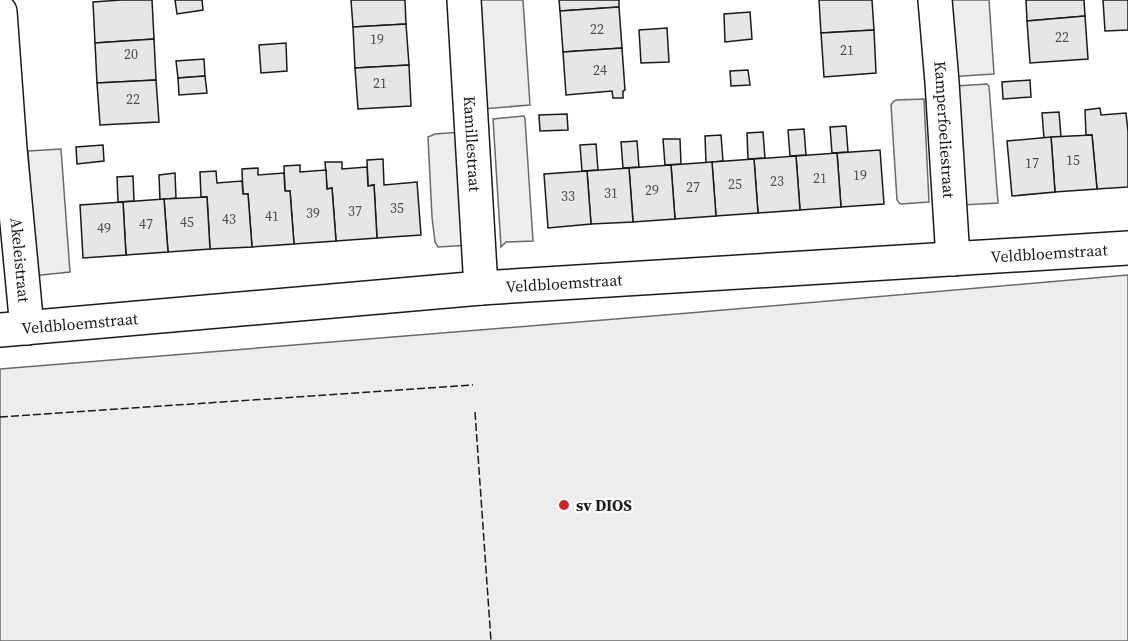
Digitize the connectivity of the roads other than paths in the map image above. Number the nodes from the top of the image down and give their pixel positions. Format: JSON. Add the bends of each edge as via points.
{"nodes":[{"id":1,"x":464,"y":0,"type":"edge"},
{"id":2,"x":935,"y":0,"type":"edge"},
{"id":3,"x":0,"y":12,"type":"edge"},
{"id":4,"x":1128,"y":248,"type":"edge"},
{"id":5,"x":953,"y":259,"type":"junction"},
{"id":6,"x":481,"y":288,"type":"junction"},
{"id":7,"x":13,"y":329,"type":"edge"}],
"edges":[{"from":1,"to":6,"type":"street","name":"Kamillestraat"},
{"from":2,"to":5,"type":"street","name":"Kamperfoeliestraat"},
{"from":3,"to":7,"type":"street","name":"Akeleistraat","via":[[10,149]]},
{"from":4,"to":5,"type":"street","name":"Veldbloemstraat"},
{"from":5,"to":6,"type":"street","name":"Veldbloemstraat"},
{"from":6,"to":7,"type":"street","name":"Veldbloemstraat"}]}
